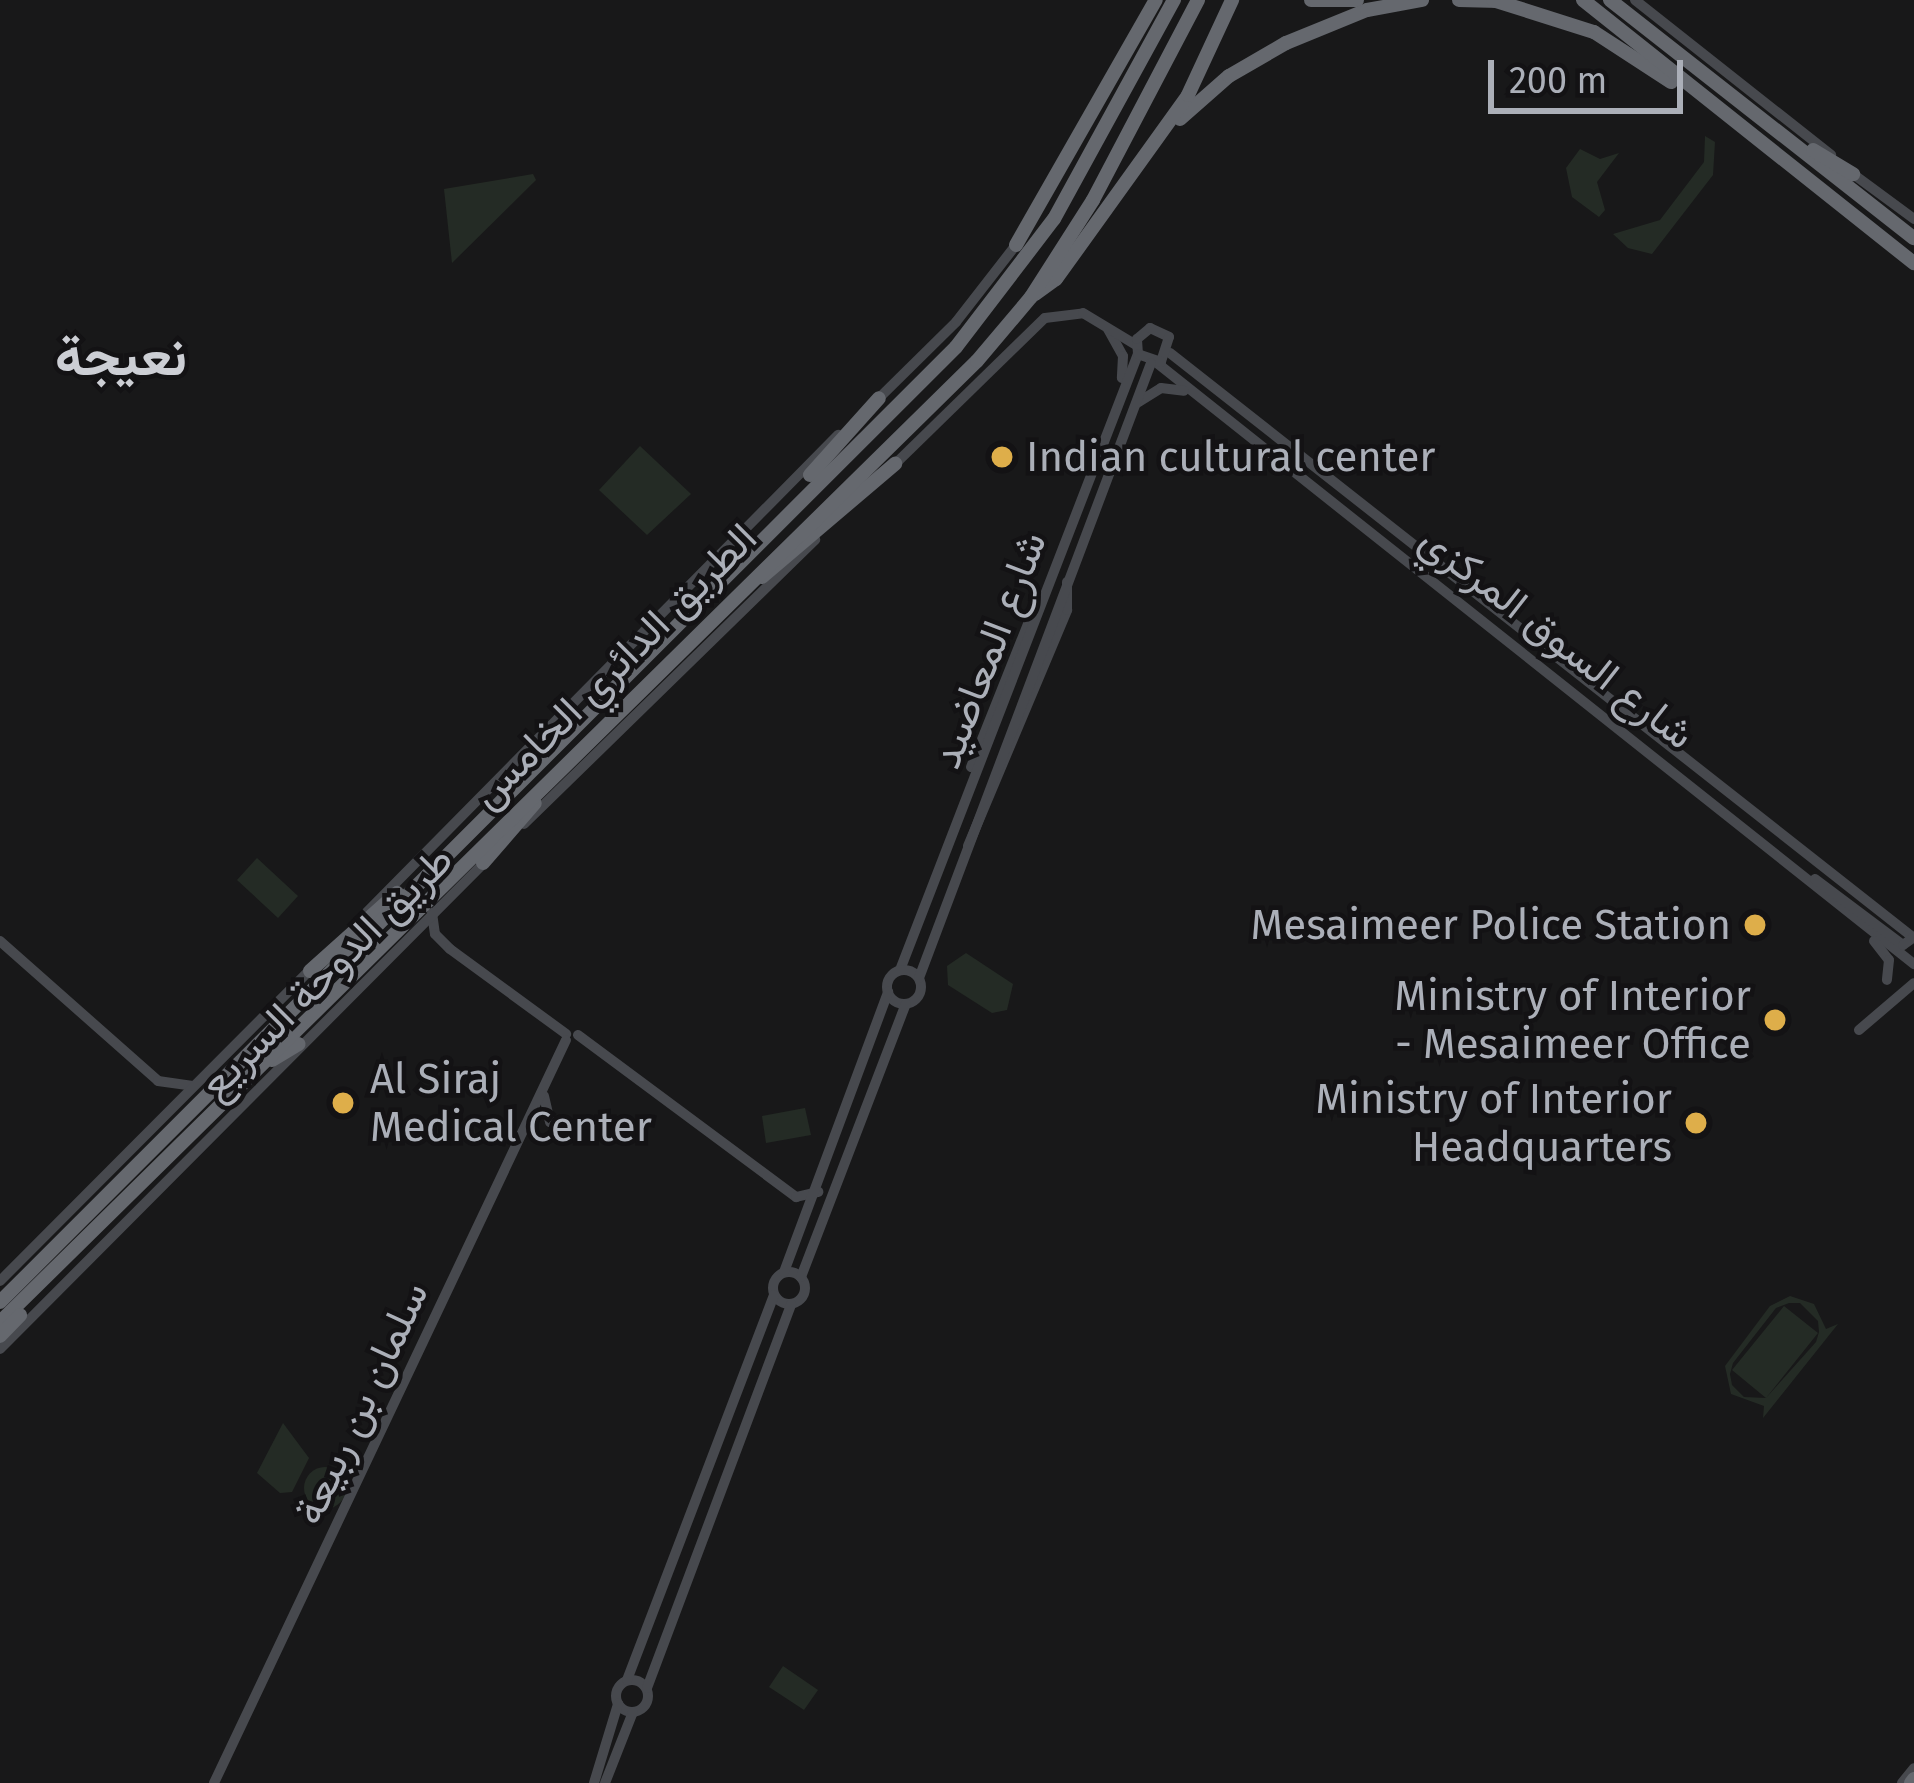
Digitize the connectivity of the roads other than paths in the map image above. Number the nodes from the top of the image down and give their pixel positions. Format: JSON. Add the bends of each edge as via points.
{"nodes":[{"id":1,"x":1156,"y":0,"type":"edge"},
{"id":2,"x":1174,"y":0,"type":"edge"},
{"id":3,"x":1198,"y":0,"type":"edge"},
{"id":4,"x":1232,"y":0,"type":"edge"},
{"id":5,"x":1311,"y":0,"type":"edge"},
{"id":6,"x":1357,"y":0,"type":"edge"},
{"id":7,"x":1422,"y":0,"type":"edge"},
{"id":8,"x":1459,"y":0,"type":"edge"},
{"id":9,"x":1582,"y":0,"type":"edge"},
{"id":10,"x":1610,"y":0,"type":"edge"},
{"id":11,"x":1635,"y":0,"type":"edge"},
{"id":12,"x":1496,"y":1,"type":"edge"},
{"id":13,"x":1696,"y":69,"type":"junction"},
{"id":14,"x":1727,"y":116,"type":"junction"},
{"id":15,"x":1149,"y":154,"type":"junction"},
{"id":16,"x":1853,"y":174,"type":"junction"},
{"id":17,"x":1914,"y":219,"type":"edge"},
{"id":18,"x":1914,"y":238,"type":"edge"},
{"id":19,"x":1016,"y":245,"type":"joint"},
{"id":20,"x":1914,"y":262,"type":"edge"},
{"id":21,"x":1031,"y":297,"type":"junction"},
{"id":22,"x":1102,"y":322,"type":"junction"},
{"id":23,"x":1137,"y":350,"type":"junction"},
{"id":24,"x":1170,"y":352,"type":"junction"},
{"id":25,"x":1154,"y":363,"type":"junction"},
{"id":26,"x":879,"y":398,"type":"junction"},
{"id":27,"x":1118,"y":400,"type":"junction"},
{"id":28,"x":1131,"y":410,"type":"junction"},
{"id":29,"x":1220,"y":415,"type":"junction"},
{"id":30,"x":895,"y":464,"type":"junction"},
{"id":31,"x":785,"y":509,"type":"junction"},
{"id":32,"x":1067,"y":582,"type":"junction"},
{"id":33,"x":732,"y":595,"type":"junction"},
{"id":34,"x":1009,"y":733,"type":"junction"},
{"id":35,"x":581,"y":745,"type":"junction"},
{"id":36,"x":1014,"y":747,"type":"junction"},
{"id":37,"x":470,"y":832,"type":"junction"},
{"id":38,"x":965,"y":848,"type":"junction"},
{"id":39,"x":1780,"y":858,"type":"junction"},
{"id":40,"x":1763,"y":859,"type":"dead end"},
{"id":41,"x":483,"y":863,"type":"junction"},
{"id":42,"x":1806,"y":879,"type":"junction"},
{"id":43,"x":1829,"y":897,"type":"junction"},
{"id":44,"x":433,"y":910,"type":"junction"},
{"id":45,"x":435,"y":934,"type":"junction"},
{"id":46,"x":408,"y":935,"type":"junction"},
{"id":47,"x":1914,"y":938,"type":"edge"},
{"id":48,"x":0,"y":941,"type":"edge"},
{"id":49,"x":1911,"y":959,"type":"edge"},
{"id":50,"x":900,"y":970,"type":"junction"},
{"id":51,"x":310,"y":971,"type":"junction"},
{"id":52,"x":919,"y":978,"type":"junction"},
{"id":53,"x":1887,"y":980,"type":"dead end"},
{"id":54,"x":1914,"y":983,"type":"edge"},
{"id":55,"x":888,"y":992,"type":"junction"},
{"id":56,"x":906,"y":1004,"type":"junction"},
{"id":57,"x":1859,"y":1030,"type":"dead end"},
{"id":58,"x":570,"y":1039,"type":"junction"},
{"id":59,"x":299,"y":1044,"type":"junction"},
{"id":60,"x":252,"y":1072,"type":"junction"},
{"id":61,"x":158,"y":1081,"type":"junction"},
{"id":62,"x":196,"y":1085,"type":"junction"},
{"id":63,"x":642,"y":1087,"type":"junction"},
{"id":64,"x":544,"y":1094,"type":"junction"},
{"id":65,"x":160,"y":1120,"type":"junction"},
{"id":66,"x":550,"y":1122,"type":"dead end"},
{"id":67,"x":818,"y":1192,"type":"junction"},
{"id":68,"x":807,"y":1219,"type":"junction"},
{"id":69,"x":89,"y":1225,"type":"junction"},
{"id":70,"x":784,"y":1272,"type":"junction"},
{"id":71,"x":801,"y":1276,"type":"junction"},
{"id":72,"x":0,"y":1285,"type":"edge"},
{"id":73,"x":774,"y":1295,"type":"junction"},
{"id":74,"x":0,"y":1302,"type":"edge"},
{"id":75,"x":790,"y":1304,"type":"junction"},
{"id":76,"x":0,"y":1322,"type":"edge"},
{"id":77,"x":0,"y":1336,"type":"edge"},
{"id":78,"x":0,"y":1348,"type":"edge"},
{"id":79,"x":626,"y":1680,"type":"junction"},
{"id":80,"x":646,"y":1688,"type":"junction"},
{"id":81,"x":618,"y":1704,"type":"junction"},
{"id":82,"x":633,"y":1712,"type":"junction"},
{"id":83,"x":1914,"y":1768,"type":"edge"},
{"id":84,"x":1909,"y":1782,"type":"edge"},
{"id":85,"x":214,"y":1783,"type":"edge"},
{"id":86,"x":594,"y":1783,"type":"edge"},
{"id":87,"x":605,"y":1783,"type":"edge"}],
"edges":[{"from":1,"to":19,"type":"highway"},
{"from":2,"to":31,"type":"highway","name":"الطريق الدائري الخامس","via":[[1073,187],[1003,292],[917,387]]},
{"from":3,"to":21,"type":"highway","name":"الطريق الدائري الخامس","via":[[1093,200]]},
{"from":4,"to":15,"type":"highway","via":[[1210,59]]},
{"from":5,"to":6,"type":"highway"},
{"from":7,"to":15,"type":"highway","via":[[1348,16],[1248,64],[1204,94]]},
{"from":8,"to":12,"type":"highway"},
{"from":9,"to":14,"type":"highway"},
{"from":10,"to":13,"type":"highway"},
{"from":11,"to":16,"type":"street"},
{"from":12,"to":14,"type":"highway","via":[[1594,32]]},
{"from":13,"to":16,"type":"highway"},
{"from":13,"to":18,"type":"highway"},
{"from":14,"to":20,"type":"highway"},
{"from":15,"to":21,"type":"highway","via":[[1057,279]]},
{"from":16,"to":17,"type":"street"},
{"from":19,"to":26,"type":"street","name":"طريق الدوحة السريع","via":[[956,322]]},
{"from":21,"to":33,"type":"highway","name":"الطريق الدائري الخامس","via":[[958,381]]},
{"from":22,"to":23,"type":"street"},
{"from":22,"to":27,"type":"street","via":[[1123,356]]},
{"from":22,"to":30,"type":"street","name":"طريق الدوحة السريع","via":[[1070,311],[1045,317]]},
{"from":23,"to":24,"type":"street","via":[[1140,334],[1156,328],[1169,337]]},
{"from":23,"to":25,"type":"street"},
{"from":23,"to":27,"type":"street","name":"شارع المعاضيد"},
{"from":24,"to":25,"type":"street"},
{"from":24,"to":47,"type":"street","name":"شارع السوق المركزي"},
{"from":25,"to":28,"type":"street","name":"شارع المعاضيد"},
{"from":25,"to":29,"type":"street","name":"شارع السوق المركزي"},
{"from":26,"to":31,"type":"highway"},
{"from":26,"to":51,"type":"street","name":"طريق الدوحة السريع"},
{"from":27,"to":50,"type":"street","name":"شارع المعاضيد"},
{"from":28,"to":29,"type":"street","via":[[1168,386]]},
{"from":28,"to":32,"type":"street","name":"شارع المعاضيد"},
{"from":29,"to":39,"type":"street","name":"شارع السوق المركزي"},
{"from":30,"to":33,"type":"highway"},
{"from":30,"to":41,"type":"street","name":"طريق الدوحة السريع"},
{"from":31,"to":37,"type":"highway","name":"الطريق الدائري الخامس"},
{"from":32,"to":34,"type":"street","name":"شارع المعاضيد"},
{"from":32,"to":36,"type":"street","via":[[1069,605]]},
{"from":33,"to":35,"type":"highway","name":"الطريق الدائري الخامس"},
{"from":34,"to":36,"type":"street"},
{"from":34,"to":38,"type":"street","name":"شارع المعاضيد"},
{"from":35,"to":41,"type":"highway"},
{"from":35,"to":60,"type":"highway","name":"الطريق الدائري الخامس"},
{"from":36,"to":38,"type":"street","via":[[979,836]]},
{"from":37,"to":51,"type":"highway"},
{"from":37,"to":69,"type":"highway","name":"الطريق الدائري الخامس"},
{"from":38,"to":52,"type":"street","name":"شارع المعاضيد"},
{"from":39,"to":40,"type":"street"},
{"from":39,"to":42,"type":"street","name":"شارع السوق المركزي"},
{"from":41,"to":44,"type":"street","name":"طريق الدوحة السريع"},
{"from":42,"to":43,"type":"street","name":"شارع السوق المركزي"},
{"from":42,"to":47,"type":"street","via":[[1905,946]]},
{"from":43,"to":49,"type":"street","name":"شارع السوق المركزي"},
{"from":43,"to":53,"type":"street","via":[[1887,956]]},
{"from":44,"to":45,"type":"street"},
{"from":44,"to":46,"type":"street","name":"طريق الدوحة السريع"},
{"from":45,"to":46,"type":"street"},
{"from":45,"to":58,"type":"street"},
{"from":46,"to":59,"type":"street","name":"طريق الدوحة السريع"},
{"from":48,"to":61,"type":"street"},
{"from":50,"to":52,"type":"street"},
{"from":50,"to":55,"type":"street","name":"شارع المعاضيد"},
{"from":51,"to":62,"type":"street","name":"طريق الدوحة السريع"},
{"from":52,"to":56,"type":"street","name":"شارع المعاضيد","via":[[919,996]]},
{"from":54,"to":57,"type":"street"},
{"from":55,"to":56,"type":"street"},
{"from":55,"to":67,"type":"street"},
{"from":56,"to":71,"type":"street"},
{"from":58,"to":63,"type":"street"},
{"from":58,"to":64,"type":"street","name":"سلمان بن ربيعة"},
{"from":59,"to":60,"type":"highway"},
{"from":59,"to":78,"type":"street","name":"طريق الدوحة السريع"},
{"from":60,"to":69,"type":"highway","name":"الطريق الدائري الخامس"},
{"from":61,"to":62,"type":"street","via":[[172,1089]]},
{"from":61,"to":65,"type":"street"},
{"from":62,"to":65,"type":"street","name":"طريق الدوحة السريع"},
{"from":63,"to":67,"type":"street","via":[[796,1196]]},
{"from":63,"to":68,"type":"street"},
{"from":64,"to":66,"type":"street"},
{"from":64,"to":85,"type":"street","name":"سلمان بن ربيعة"},
{"from":65,"to":72,"type":"street","name":"طريق الدوحة السريع"},
{"from":67,"to":68,"type":"street"},
{"from":68,"to":70,"type":"street"},
{"from":69,"to":72,"type":"highway"},
{"from":69,"to":74,"type":"highway","name":"الطريق الدائري الخامس"},
{"from":69,"to":76,"type":"highway","name":"الطريق الدائري الخامس"},
{"from":69,"to":77,"type":"highway"},
{"from":70,"to":71,"type":"street"},
{"from":70,"to":73,"type":"street"},
{"from":71,"to":75,"type":"street","via":[[805,1292]]},
{"from":73,"to":75,"type":"street"},
{"from":73,"to":79,"type":"street"},
{"from":75,"to":80,"type":"street"},
{"from":79,"to":80,"type":"street"},
{"from":79,"to":81,"type":"street"},
{"from":80,"to":82,"type":"street","via":[[647,1703]]},
{"from":81,"to":82,"type":"street"},
{"from":81,"to":86,"type":"street"},
{"from":82,"to":87,"type":"street"},
{"from":83,"to":84,"type":"street"}]}
